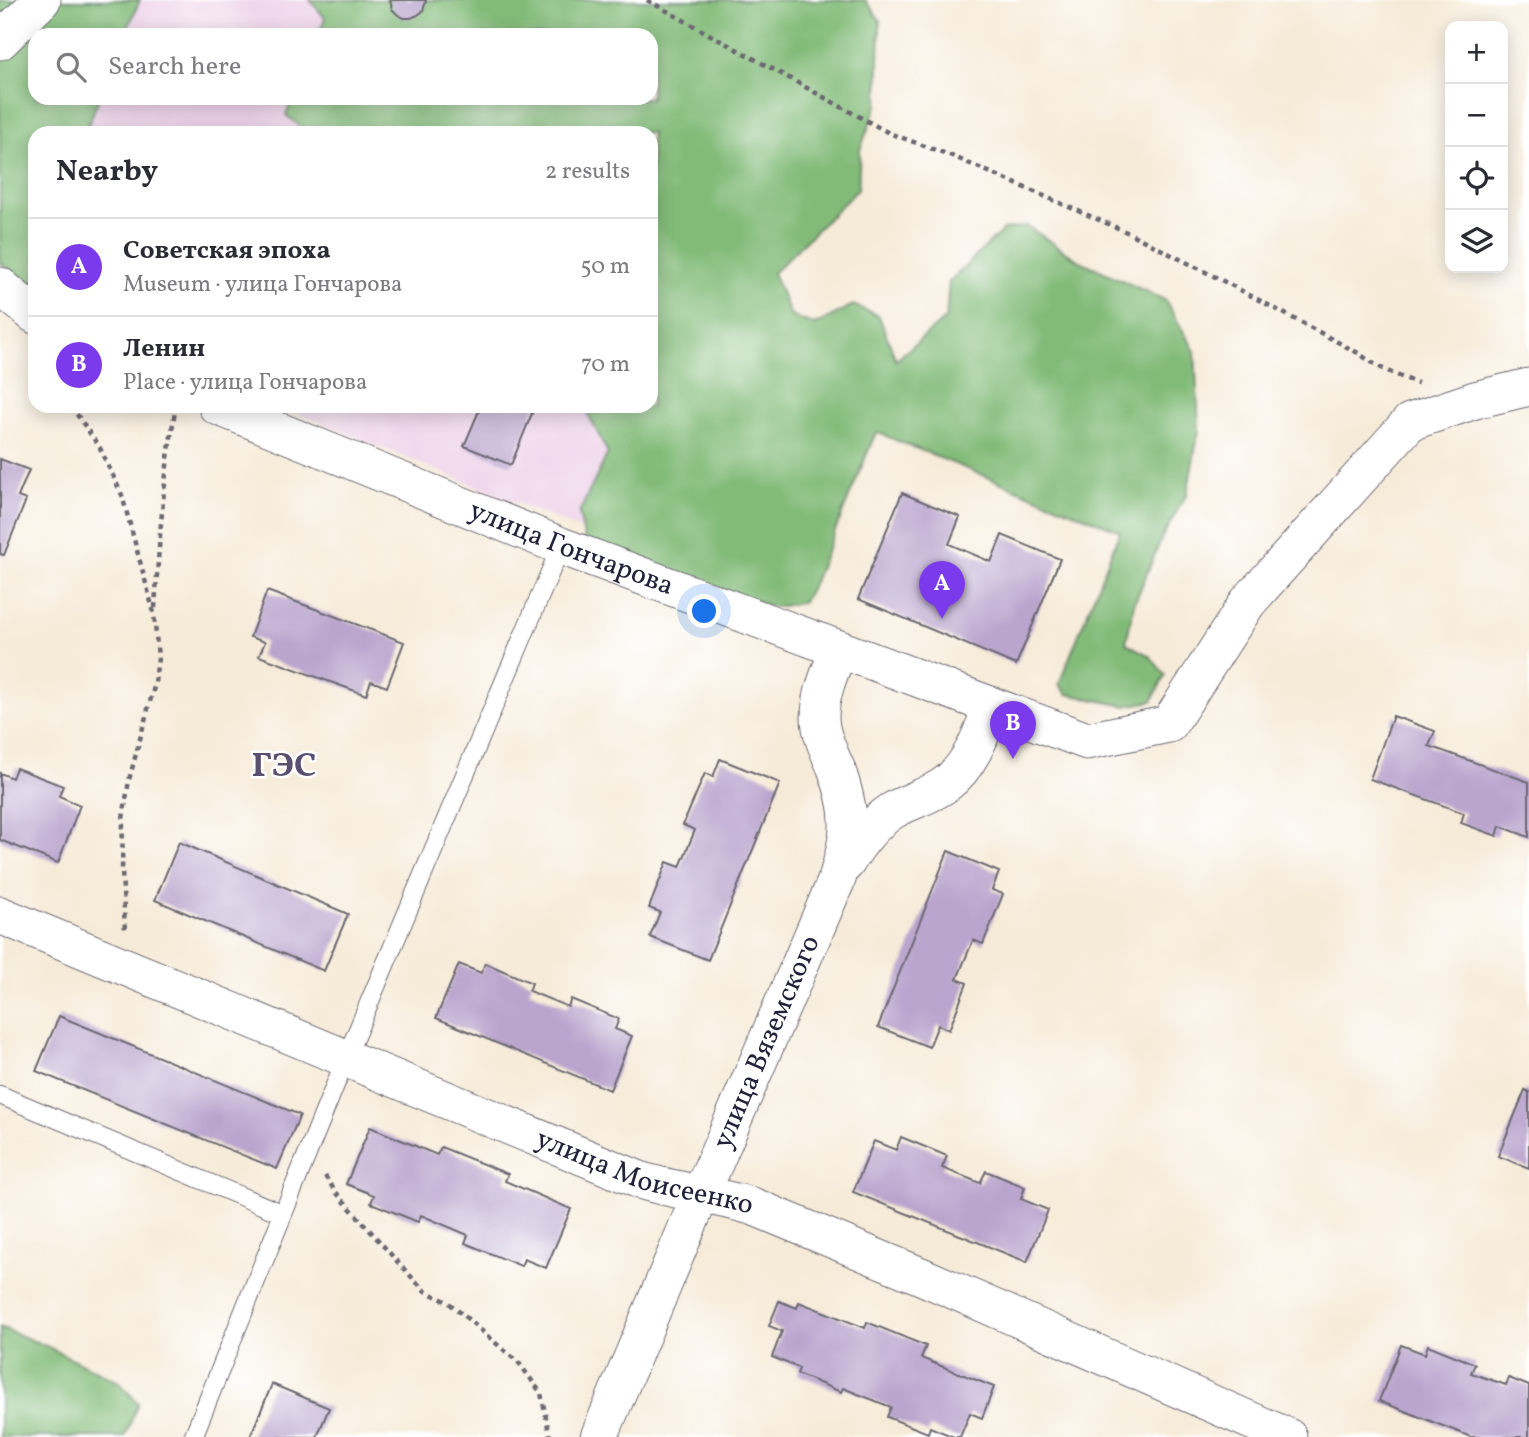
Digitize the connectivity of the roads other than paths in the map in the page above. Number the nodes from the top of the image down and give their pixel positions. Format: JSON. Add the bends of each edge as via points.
{"nodes":[{"id":1,"x":42,"y":0,"type":"edge"},
{"id":2,"x":0,"y":41,"type":"edge"},
{"id":3,"x":0,"y":286,"type":"edge"},
{"id":4,"x":28,"y":309,"type":"edge"},
{"id":5,"x":1529,"y":387,"type":"edge"},
{"id":6,"x":234,"y":413,"type":"edge"},
{"id":7,"x":561,"y":546,"type":"junction"},
{"id":8,"x":839,"y":649,"type":"junction"},
{"id":9,"x":992,"y":706,"type":"junction"},
{"id":10,"x":835,"y":767,"type":"junction"},
{"id":11,"x":920,"y":798,"type":"junction"},
{"id":12,"x":837,"y":879,"type":"junction"},
{"id":13,"x":0,"y":915,"type":"edge"},
{"id":14,"x":346,"y":1058,"type":"junction"},
{"id":15,"x":0,"y":1095,"type":"edge"},
{"id":16,"x":701,"y":1194,"type":"junction"},
{"id":17,"x":283,"y":1214,"type":"junction"},
{"id":18,"x":193,"y":1437,"type":"edge"},
{"id":19,"x":599,"y":1437,"type":"edge"},
{"id":20,"x":1288,"y":1437,"type":"edge"}],
"edges":[{"from":1,"to":2,"type":"street"},
{"from":3,"to":4,"type":"street"},
{"from":5,"to":9,"type":"street","name":"улица Гончарова","via":[[1410,422],[1248,602],[1169,724],[1087,741]]},
{"from":6,"to":7,"type":"street","name":"улица Гончарова"},
{"from":7,"to":8,"type":"street","name":"улица Гончарова"},
{"from":7,"to":14,"type":"lane"},
{"from":8,"to":9,"type":"street","name":"улица Гончарова"},
{"from":8,"to":10,"type":"street","via":[[820,716]]},
{"from":9,"to":11,"type":"street","via":[[965,765],[945,785]]},
{"from":10,"to":11,"type":"street","via":[[853,786],[871,795],[893,801]]},
{"from":10,"to":12,"type":"street","via":[[849,820]]},
{"from":11,"to":12,"type":"street","via":[[872,827]]},
{"from":12,"to":16,"type":"street","name":"улица Вяземского"},
{"from":13,"to":14,"type":"street","name":"улица Моисеенко"},
{"from":14,"to":16,"type":"street","name":"улица Моисеенко","via":[[642,1181]]},
{"from":14,"to":17,"type":"lane"},
{"from":15,"to":17,"type":"lane"},
{"from":16,"to":19,"type":"street","name":"улица Вяземского"},
{"from":16,"to":20,"type":"street","name":"улица Моисеенко","via":[[752,1206]]},
{"from":17,"to":18,"type":"lane"}]}
